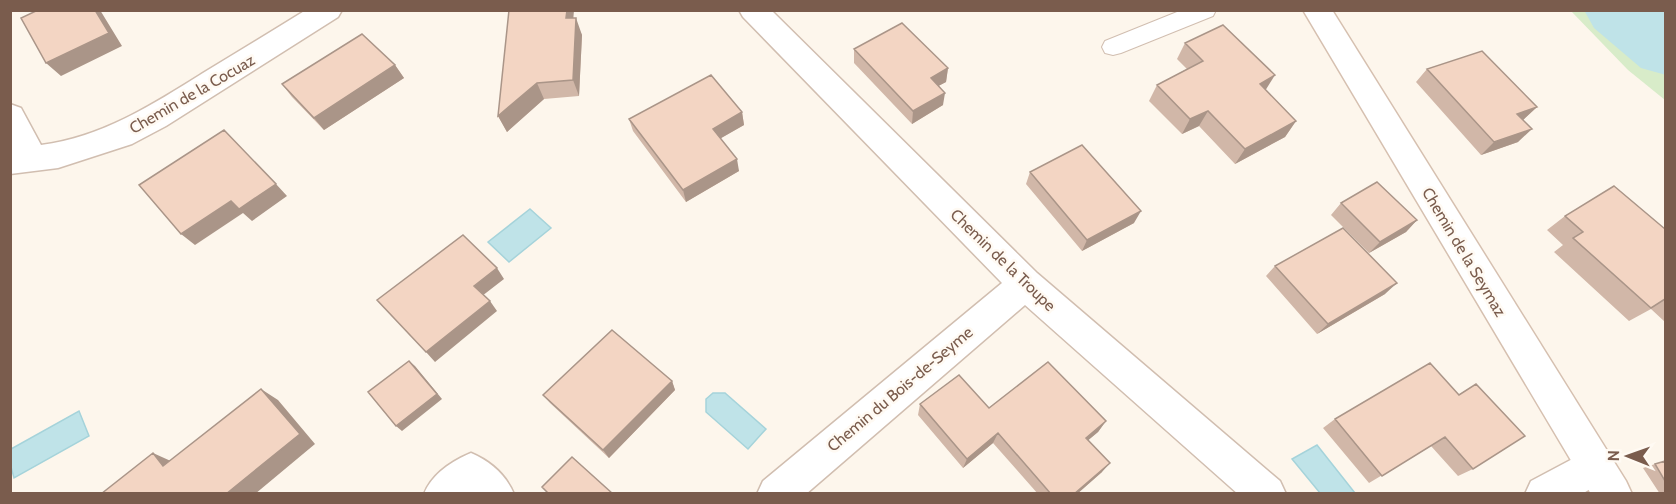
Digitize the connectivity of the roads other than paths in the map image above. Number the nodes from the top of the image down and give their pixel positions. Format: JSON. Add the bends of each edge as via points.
{"nodes":[{"id":1,"x":328,"y":10,"type":"edge"},
{"id":2,"x":753,"y":10,"type":"edge"},
{"id":3,"x":1205,"y":10,"type":"edge"},
{"id":4,"x":1317,"y":10,"type":"edge"},
{"id":5,"x":1113,"y":47,"type":"dead end"},
{"id":6,"x":10,"y":116,"type":"edge"},
{"id":7,"x":21,"y":160,"type":"edge"},
{"id":8,"x":1025,"y":284,"type":"junction"},
{"id":9,"x":1604,"y":479,"type":"edge"},
{"id":10,"x":442,"y":494,"type":"edge"},
{"id":11,"x":495,"y":494,"type":"edge"},
{"id":12,"x":776,"y":494,"type":"edge"},
{"id":13,"x":1267,"y":494,"type":"edge"},
{"id":14,"x":1544,"y":494,"type":"edge"}],
"edges":[{"from":1,"to":7,"type":"street","name":"Chemin de la Cocuaz","via":[[122,135],[58,155]]},
{"from":2,"to":8,"type":"street","name":"Chemin de la Troupe"},
{"from":3,"to":5,"type":"lane"},
{"from":4,"to":9,"type":"street","name":"Chemin de la Seymaz"},
{"from":6,"to":7,"type":"street"},
{"from":8,"to":12,"type":"street","name":"Chemin du Bois-de-Seyme"},
{"from":8,"to":13,"type":"street","name":"Chemin de la Troupe"},
{"from":9,"to":14,"type":"street"},
{"from":10,"to":11,"type":"street","via":[[471,472]]}]}
